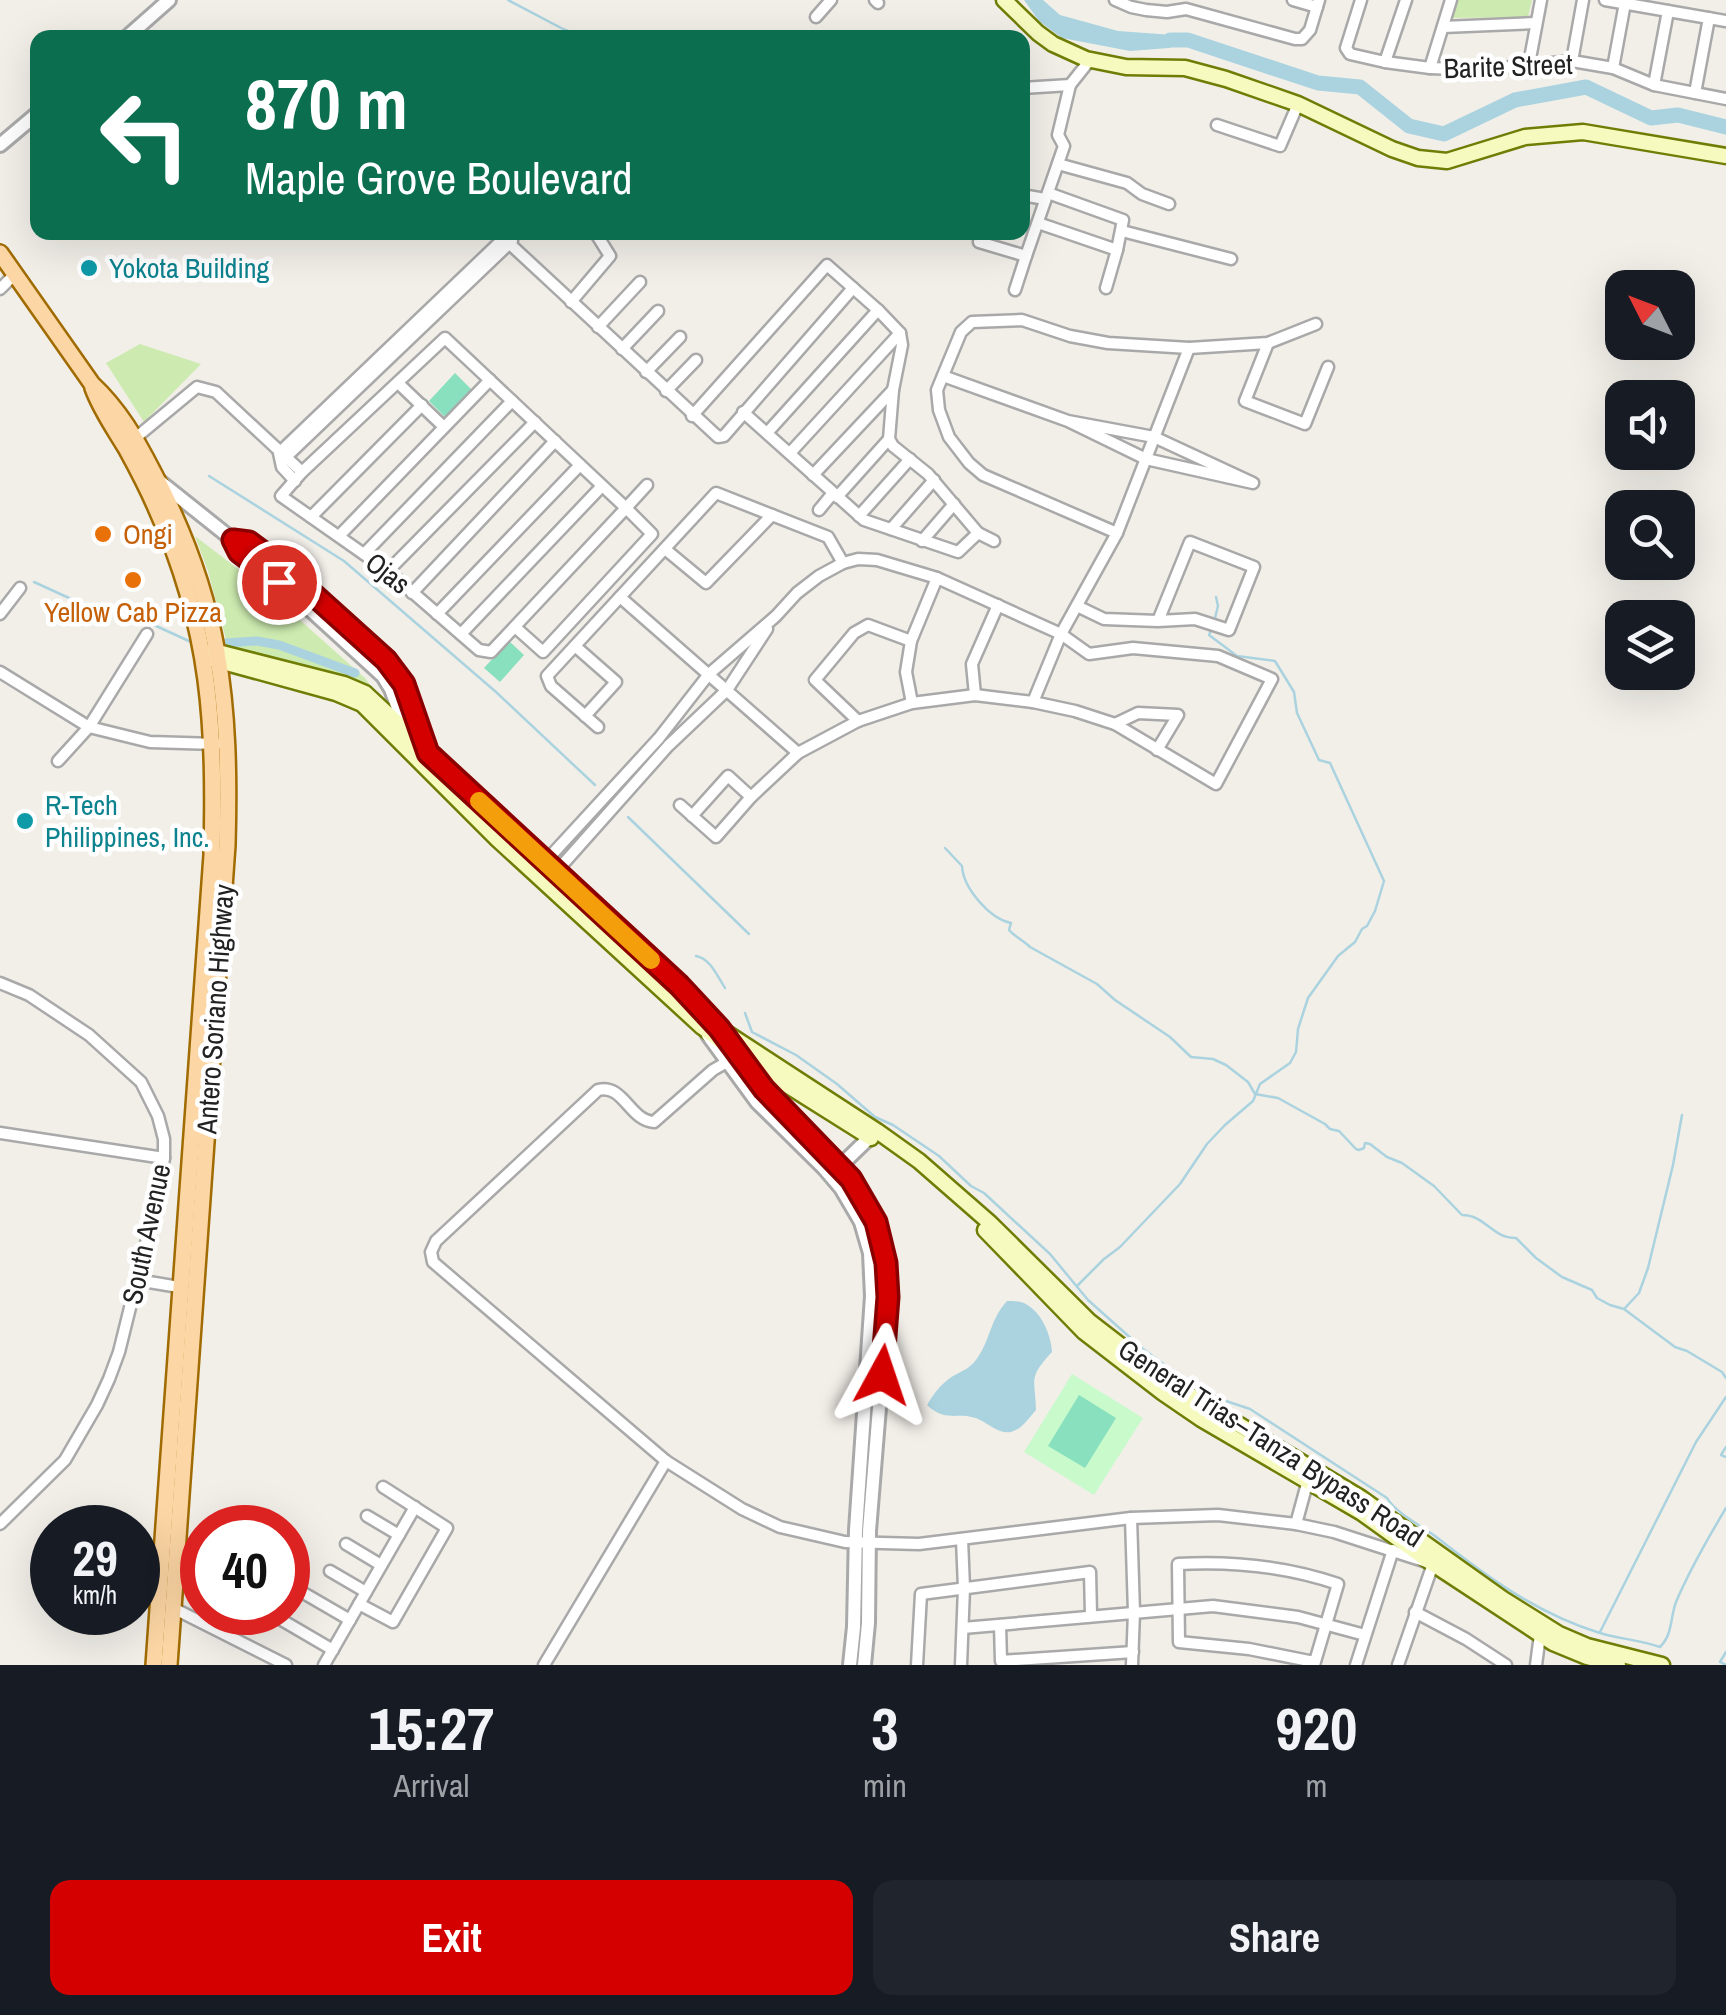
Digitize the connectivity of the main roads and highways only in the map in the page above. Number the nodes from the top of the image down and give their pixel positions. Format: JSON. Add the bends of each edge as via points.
{"nodes":[{"id":1,"x":1004,"y":0,"type":"edge"},
{"id":2,"x":1726,"y":156,"type":"edge"},
{"id":3,"x":0,"y":253,"type":"edge"},
{"id":4,"x":130,"y":443,"type":"junction"},
{"id":5,"x":214,"y":656,"type":"junction"},
{"id":6,"x":220,"y":744,"type":"junction"},
{"id":7,"x":423,"y":757,"type":"junction"},
{"id":8,"x":154,"y":1665,"type":"edge"},
{"id":9,"x":169,"y":1665,"type":"edge"},
{"id":10,"x":1618,"y":1665,"type":"edge"},
{"id":11,"x":1662,"y":1665,"type":"edge"}],
"edges":[{"from":1,"to":2,"type":"main road","via":[[1053,44],[1090,60],[1226,78],[1418,158],[1447,161],[1525,137],[1582,132]]},
{"from":3,"to":4,"type":"main road","name":"Antero Soriano Highway"},
{"from":4,"to":5,"type":"main road","name":"Antero Soriano Highway"},
{"from":4,"to":5,"type":"main road","name":"Antero Soriano Highway","via":[[157,480],[190,552],[209,610]]},
{"from":5,"to":6,"type":"main road","name":"Antero Soriano Highway"},
{"from":5,"to":7,"type":"main road","via":[[356,700]]},
{"from":5,"to":7,"type":"main road","via":[[356,688]]},
{"from":6,"to":8,"type":"main road","name":"Antero Soriano Highway"},
{"from":6,"to":9,"type":"main road","name":"Antero Soriano Highway","via":[[227,845]]},
{"from":7,"to":10,"type":"main road","name":"General Trias–Tanza Bypass Road","via":[[497,839],[733,1058],[916,1171],[978,1222],[1084,1332],[1162,1393],[1362,1513],[1540,1635]]},
{"from":7,"to":11,"type":"main road","name":"General Trias–Tanza Bypass Road","via":[[719,1028],[918,1161],[1089,1321],[1168,1382],[1361,1498],[1559,1634]]}]}
